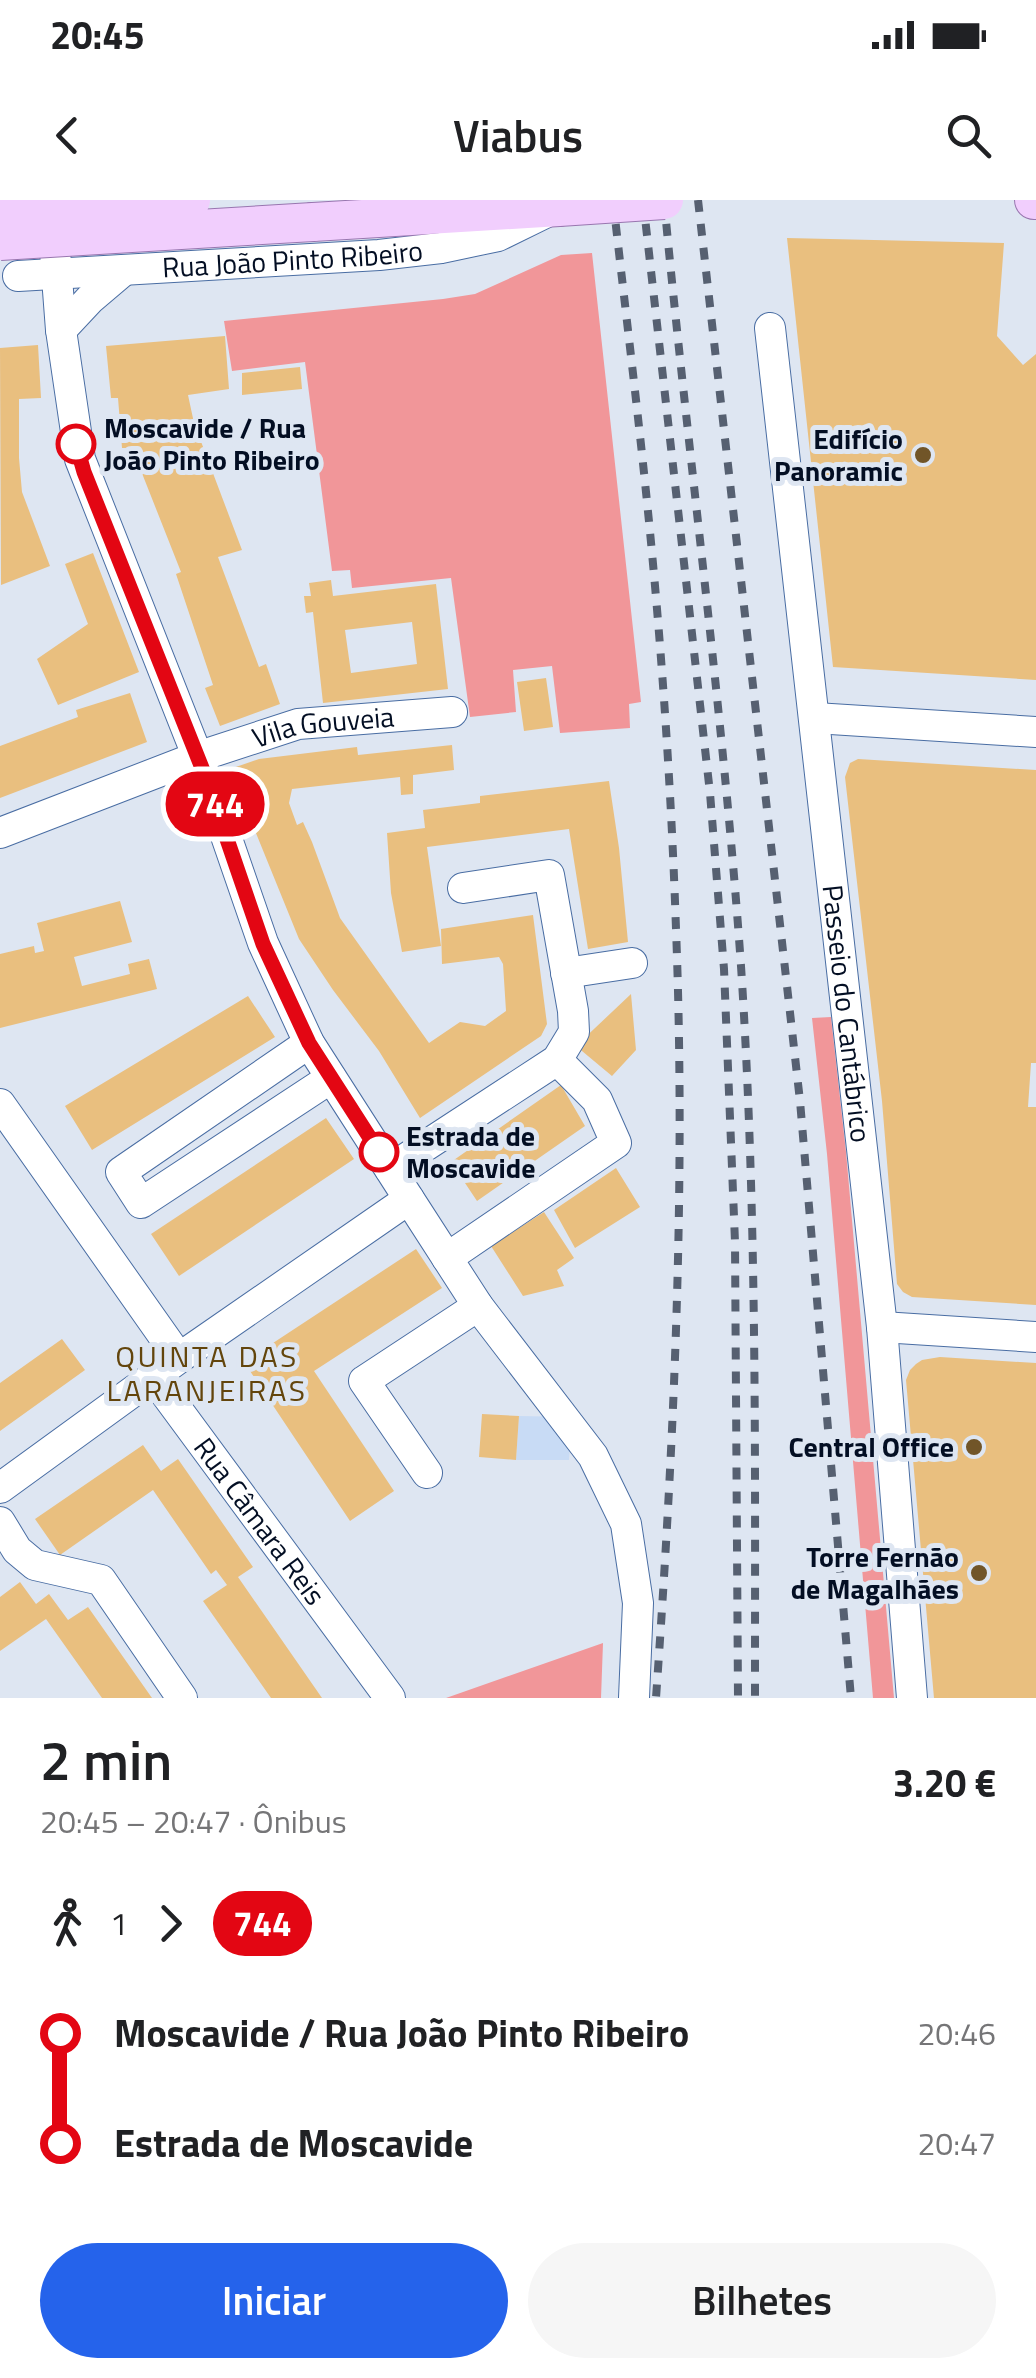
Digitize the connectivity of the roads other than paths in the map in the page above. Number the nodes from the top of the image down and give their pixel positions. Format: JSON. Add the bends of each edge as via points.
{"nodes":[{"id":1,"x":58,"y":200,"type":"edge"},
{"id":2,"x":192,"y":200,"type":"edge"},
{"id":3,"x":664,"y":200,"type":"edge"},
{"id":4,"x":559,"y":207,"type":"junction"},
{"id":5,"x":0,"y":212,"type":"edge"},
{"id":6,"x":54,"y":238,"type":"junction"},
{"id":7,"x":0,"y":241,"type":"edge"},
{"id":8,"x":123,"y":271,"type":"junction"},
{"id":9,"x":57,"y":274,"type":"junction"},
{"id":10,"x":9,"y":279,"type":"edge"},
{"id":11,"x":770,"y":328,"type":"dead end"},
{"id":12,"x":62,"y":330,"type":"junction"},
{"id":13,"x":452,"y":712,"type":"dead end"},
{"id":14,"x":816,"y":726,"type":"junction"},
{"id":15,"x":1036,"y":732,"type":"edge"},
{"id":16,"x":1036,"y":748,"type":"edge"},
{"id":17,"x":197,"y":757,"type":"junction"},
{"id":18,"x":0,"y":833,"type":"edge"},
{"id":19,"x":463,"y":888,"type":"dead end"},
{"id":20,"x":632,"y":963,"type":"dead end"},
{"id":21,"x":566,"y":973,"type":"junction"},
{"id":22,"x":309,"y":1043,"type":"junction"},
{"id":23,"x":557,"y":1060,"type":"junction"},
{"id":24,"x":331,"y":1078,"type":"junction"},
{"id":25,"x":0,"y":1104,"type":"edge"},
{"id":26,"x":390,"y":1169,"type":"junction"},
{"id":27,"x":408,"y":1199,"type":"junction"},
{"id":28,"x":447,"y":1258,"type":"junction"},
{"id":29,"x":478,"y":1306,"type":"junction"},
{"id":30,"x":882,"y":1327,"type":"junction"},
{"id":31,"x":1036,"y":1336,"type":"edge"},
{"id":32,"x":179,"y":1358,"type":"junction"},
{"id":33,"x":154,"y":1378,"type":"junction"},
{"id":34,"x":427,"y":1473,"type":"dead end"},
{"id":35,"x":0,"y":1488,"type":"edge"},
{"id":36,"x":0,"y":1522,"type":"edge"},
{"id":37,"x":9,"y":1556,"type":"edge"},
{"id":38,"x":182,"y":1698,"type":"edge"},
{"id":39,"x":390,"y":1698,"type":"edge"},
{"id":40,"x":634,"y":1698,"type":"edge"},
{"id":41,"x":912,"y":1698,"type":"edge"}],
"edges":[{"from":1,"to":6,"type":"street"},
{"from":2,"to":5,"type":"main road","bridge":true},
{"from":3,"to":4,"type":"main road","name":"Rua João Pinto Ribeiro","bridge":true},
{"from":4,"to":7,"type":"main road","name":"Rua João Pinto Ribeiro","bridge":true},
{"from":4,"to":8,"type":"street","name":"Rua João Pinto Ribeiro","via":[[498,236],[440,248]]},
{"from":6,"to":9,"type":"street"},
{"from":6,"to":10,"type":"street","via":[[42,259]]},
{"from":8,"to":9,"type":"street","name":"Rua João Pinto Ribeiro"},
{"from":8,"to":12,"type":"street"},
{"from":9,"to":10,"type":"street","name":"Rua João Pinto Ribeiro"},
{"from":9,"to":12,"type":"street"},
{"from":11,"to":14,"type":"street","name":"Passeio do Cantábrico"},
{"from":12,"to":17,"type":"street","via":[[80,459]]},
{"from":13,"to":17,"type":"street","name":"Vila Gouveia","via":[[298,724]]},
{"from":14,"to":15,"type":"street"},
{"from":14,"to":16,"type":"street"},
{"from":14,"to":30,"type":"street","name":"Passeio do Cantábrico"},
{"from":17,"to":18,"type":"street","name":"Vila Gouveia"},
{"from":17,"to":22,"type":"street","via":[[263,944]]},
{"from":19,"to":21,"type":"street","via":[[550,874]]},
{"from":20,"to":21,"type":"street"},
{"from":21,"to":23,"type":"street","via":[[574,1032]]},
{"from":22,"to":24,"type":"street"},
{"from":22,"to":24,"type":"street","via":[[121,1172],[141,1204]]},
{"from":23,"to":26,"type":"street"},
{"from":23,"to":28,"type":"street","via":[[597,1100],[616,1143]]},
{"from":24,"to":26,"type":"street"},
{"from":25,"to":32,"type":"street"},
{"from":26,"to":27,"type":"street"},
{"from":27,"to":28,"type":"street"},
{"from":27,"to":32,"type":"street"},
{"from":28,"to":29,"type":"street"},
{"from":29,"to":34,"type":"street","via":[[364,1381]]},
{"from":29,"to":40,"type":"street","via":[[592,1456],[626,1524],[638,1603]]},
{"from":30,"to":31,"type":"street"},
{"from":30,"to":41,"type":"street","name":"Passeio do Cantábrico"},
{"from":32,"to":33,"type":"street"},
{"from":33,"to":35,"type":"street"},
{"from":33,"to":39,"type":"street","name":"Rua Câmara Reis"},
{"from":36,"to":37,"type":"street"},
{"from":37,"to":38,"type":"street","via":[[100,1580]]}]}
